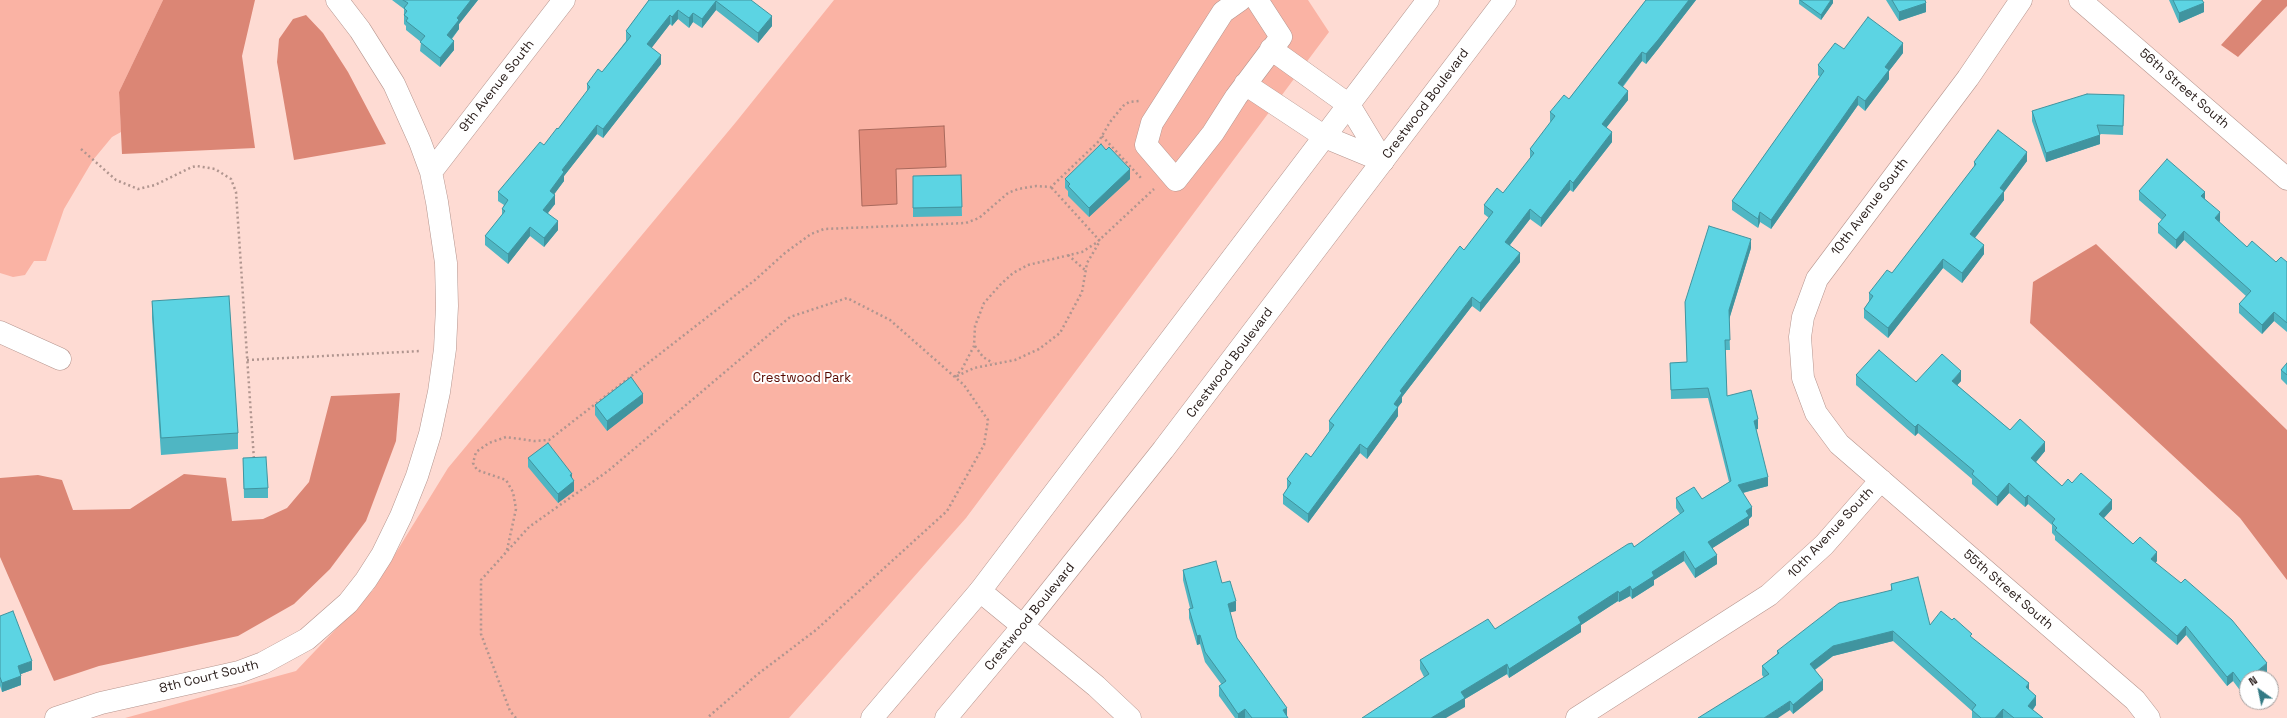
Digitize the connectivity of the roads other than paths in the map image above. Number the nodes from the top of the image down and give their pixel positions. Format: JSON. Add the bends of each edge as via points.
{"nodes":[{"id":1,"x":564,"y":0,"type":"edge"},
{"id":2,"x":1240,"y":0,"type":"edge"},
{"id":3,"x":1257,"y":0,"type":"edge"},
{"id":4,"x":1428,"y":0,"type":"edge"},
{"id":5,"x":1505,"y":0,"type":"edge"},
{"id":6,"x":2021,"y":0,"type":"edge"},
{"id":7,"x":2080,"y":0,"type":"edge"},
{"id":8,"x":341,"y":1,"type":"edge"},
{"id":9,"x":1271,"y":50,"type":"junction"},
{"id":10,"x":1245,"y":84,"type":"junction"},
{"id":11,"x":1349,"y":105,"type":"junction"},
{"id":12,"x":1325,"y":137,"type":"junction"},
{"id":13,"x":1383,"y":161,"type":"junction"},
{"id":14,"x":431,"y":172,"type":"junction"},
{"id":15,"x":2287,"y":179,"type":"edge"},
{"id":16,"x":0,"y":332,"type":"edge"},
{"id":17,"x":60,"y":359,"type":"dead end"},
{"id":18,"x":1881,"y":480,"type":"junction"},
{"id":19,"x":980,"y":591,"type":"junction"},
{"id":20,"x":1022,"y":627,"type":"junction"},
{"id":21,"x":56,"y":718,"type":"edge"},
{"id":22,"x":872,"y":718,"type":"edge"},
{"id":23,"x":946,"y":718,"type":"edge"},
{"id":24,"x":1130,"y":718,"type":"edge"},
{"id":25,"x":1577,"y":718,"type":"edge"},
{"id":26,"x":2149,"y":718,"type":"edge"}],
"edges":[{"from":1,"to":14,"type":"street","name":"9th Avenue South"},
{"from":2,"to":10,"type":"street","via":[[1223,12],[1152,123],[1146,145],[1176,180],[1213,133]]},
{"from":3,"to":9,"type":"street","via":[[1281,37]]},
{"from":4,"to":11,"type":"street"},
{"from":5,"to":13,"type":"street","name":"Crestwood Boulevard"},
{"from":6,"to":18,"type":"street","name":"10th Avenue South","via":[[1968,78],[1825,268],[1809,298],[1803,317],[1800,337],[1802,371],[1808,396],[1816,413],[1839,444]]},
{"from":7,"to":15,"type":"street","name":"56th Street South"},
{"from":8,"to":14,"type":"street","name":"8th Court South","via":[[394,84]]},
{"from":9,"to":10,"type":"street"},
{"from":9,"to":11,"type":"street"},
{"from":10,"to":12,"type":"street"},
{"from":11,"to":12,"type":"street"},
{"from":11,"to":13,"type":"street"},
{"from":12,"to":13,"type":"street"},
{"from":12,"to":19,"type":"street"},
{"from":13,"to":20,"type":"street","name":"Crestwood Boulevard","via":[[1163,450]]},
{"from":14,"to":21,"type":"street","name":"8th Court South","via":[[446,263],[447,306],[440,392],[417,476],[382,555],[366,580],[327,624],[286,652],[239,672],[101,703]]},
{"from":16,"to":17,"type":"street"},
{"from":18,"to":25,"type":"street","name":"10th Avenue South","via":[[1824,545],[1769,595]]},
{"from":18,"to":26,"type":"street","name":"55th Street South","via":[[2134,700]]},
{"from":19,"to":20,"type":"street"},
{"from":19,"to":22,"type":"street"},
{"from":20,"to":23,"type":"street","name":"Crestwood Boulevard"},
{"from":20,"to":24,"type":"street","via":[[1096,686]]}]}
